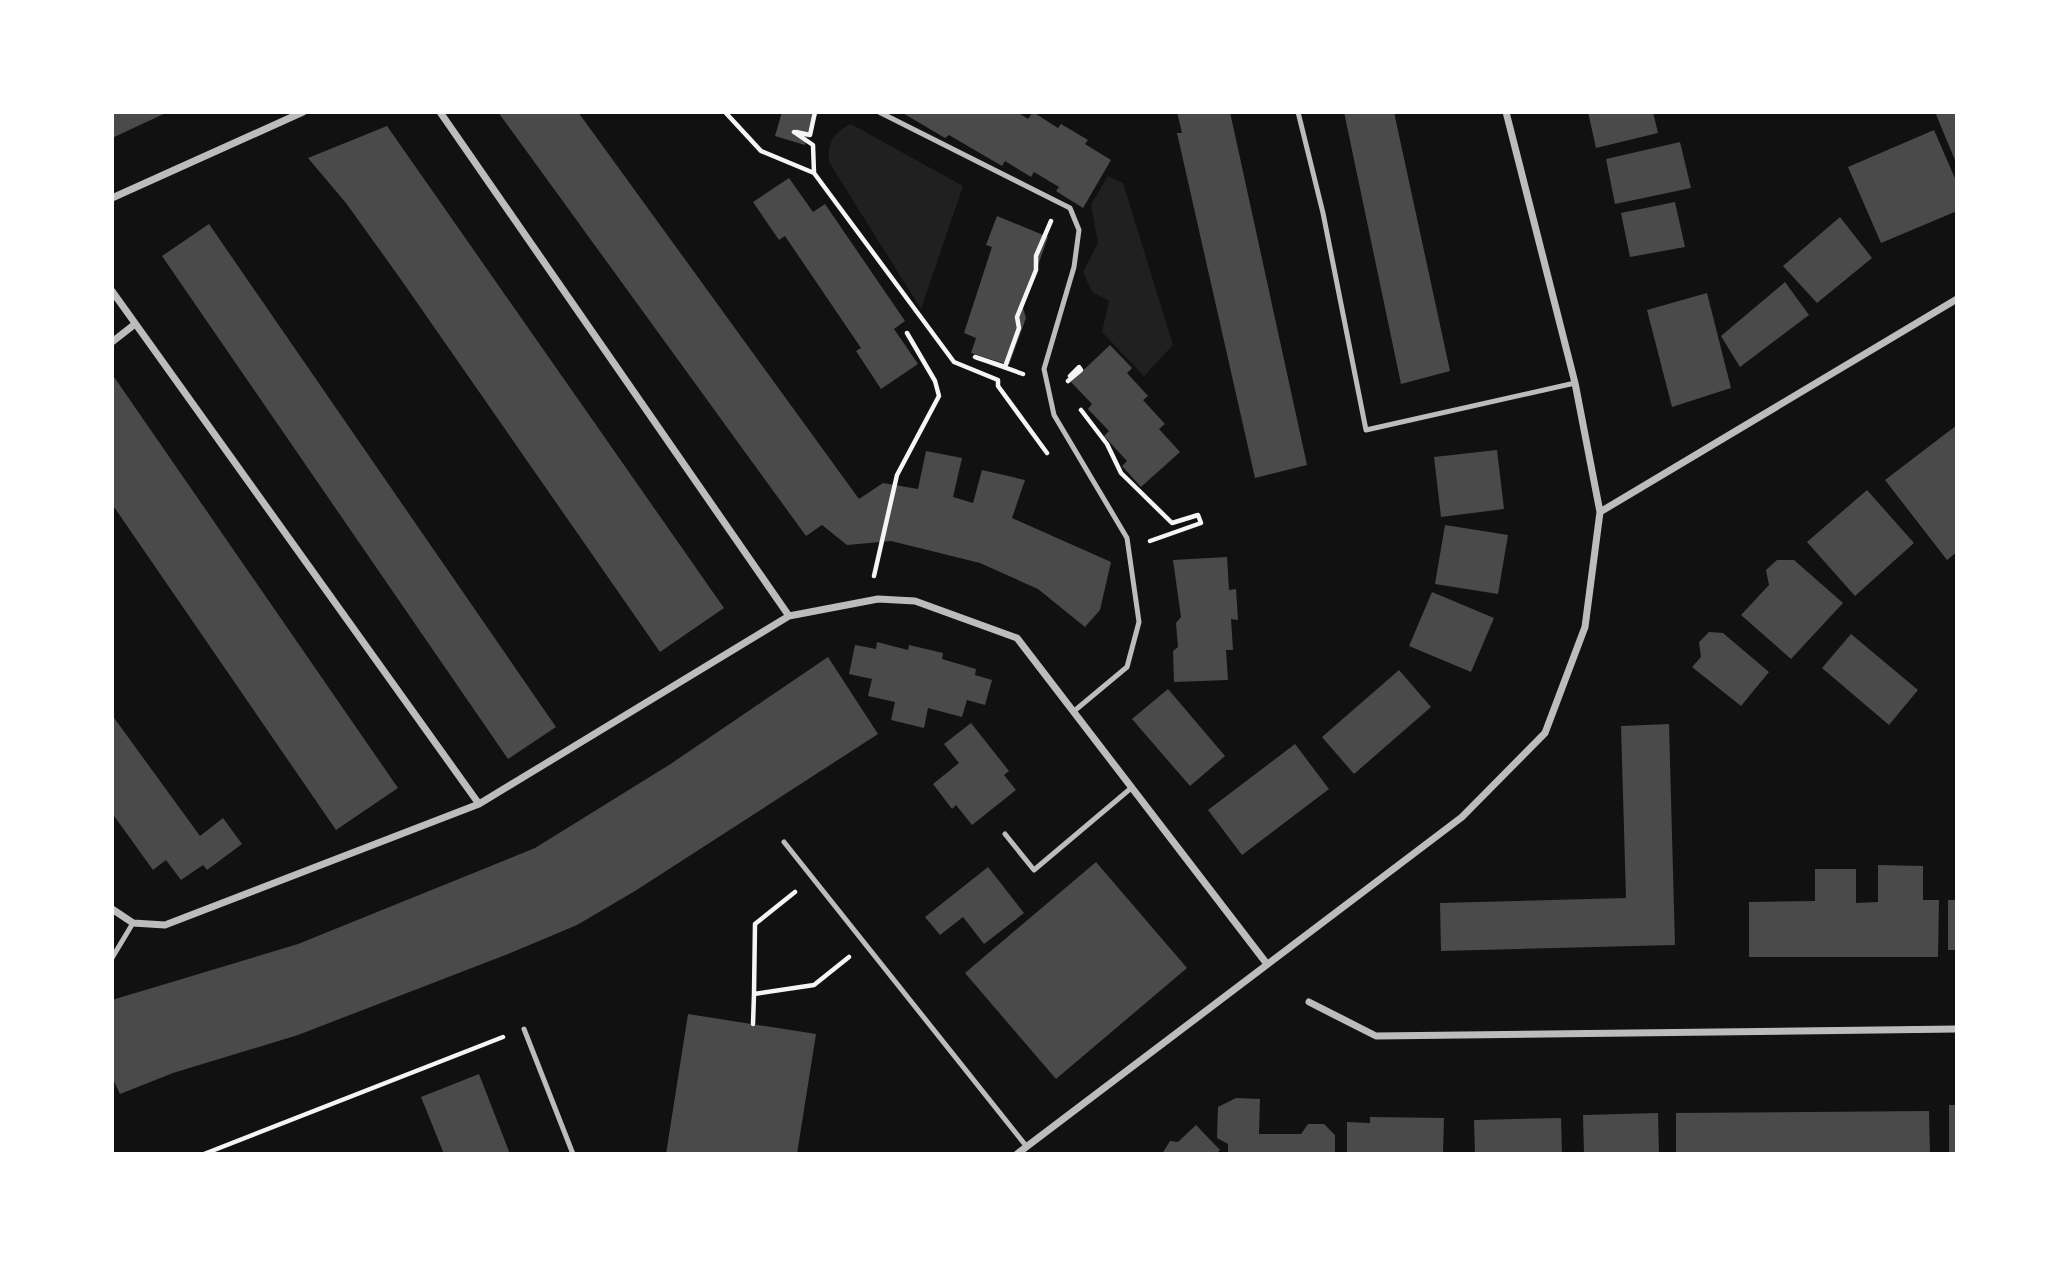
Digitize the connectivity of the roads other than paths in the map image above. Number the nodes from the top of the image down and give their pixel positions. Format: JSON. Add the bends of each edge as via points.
{"nodes":[{"id":1,"x":303,"y":112,"type":"edge"},
{"id":2,"x":440,"y":112,"type":"edge"},
{"id":3,"x":879,"y":112,"type":"edge"},
{"id":4,"x":1298,"y":112,"type":"edge"},
{"id":5,"x":1506,"y":112,"type":"edge"},
{"id":6,"x":112,"y":198,"type":"edge"},
{"id":7,"x":112,"y":291,"type":"edge"},
{"id":8,"x":1957,"y":299,"type":"edge"},
{"id":9,"x":135,"y":324,"type":"junction"},
{"id":10,"x":112,"y":342,"type":"edge"},
{"id":11,"x":1575,"y":383,"type":"junction"},
{"id":12,"x":1600,"y":512,"type":"junction"},
{"id":13,"x":789,"y":616,"type":"junction"},
{"id":14,"x":1073,"y":712,"type":"junction"},
{"id":15,"x":1130,"y":789,"type":"junction"},
{"id":16,"x":479,"y":804,"type":"junction"},
{"id":17,"x":1005,"y":834,"type":"dead end"},
{"id":18,"x":784,"y":842,"type":"dead end"},
{"id":19,"x":112,"y":909,"type":"edge"},
{"id":20,"x":133,"y":922,"type":"junction"},
{"id":21,"x":112,"y":958,"type":"edge"},
{"id":22,"x":1267,"y":964,"type":"junction"},
{"id":23,"x":1309,"y":1002,"type":"dead end"},
{"id":24,"x":524,"y":1028,"type":"road end"},
{"id":25,"x":1957,"y":1029,"type":"edge"},
{"id":26,"x":1027,"y":1147,"type":"junction"},
{"id":27,"x":573,"y":1154,"type":"edge"},
{"id":28,"x":1017,"y":1154,"type":"edge"}],
"edges":[{"from":1,"to":6,"type":"street"},
{"from":2,"to":13,"type":"street"},
{"from":3,"to":14,"type":"lane","via":[[1069,208],[1079,230],[1074,267],[1044,369],[1054,415],[1127,538],[1139,622],[1127,667]]},
{"from":4,"to":11,"type":"lane","via":[[1366,430]]},
{"from":5,"to":11,"type":"street"},
{"from":7,"to":9,"type":"street"},
{"from":8,"to":12,"type":"street"},
{"from":9,"to":10,"type":"street"},
{"from":9,"to":16,"type":"street"},
{"from":11,"to":12,"type":"street"},
{"from":12,"to":22,"type":"street","via":[[1585,627],[1545,733],[1462,817]]},
{"from":13,"to":14,"type":"street","via":[[878,599],[915,601],[1017,638]]},
{"from":13,"to":16,"type":"street"},
{"from":14,"to":15,"type":"street"},
{"from":15,"to":17,"type":"lane","via":[[1034,870]]},
{"from":15,"to":22,"type":"street"},
{"from":16,"to":20,"type":"street","via":[[165,925]]},
{"from":18,"to":26,"type":"lane"},
{"from":19,"to":20,"type":"street"},
{"from":20,"to":21,"type":"lane"},
{"from":22,"to":26,"type":"street"},
{"from":23,"to":25,"type":"street","via":[[1376,1036]]},
{"from":24,"to":27,"type":"lane"},
{"from":26,"to":28,"type":"street"}]}
